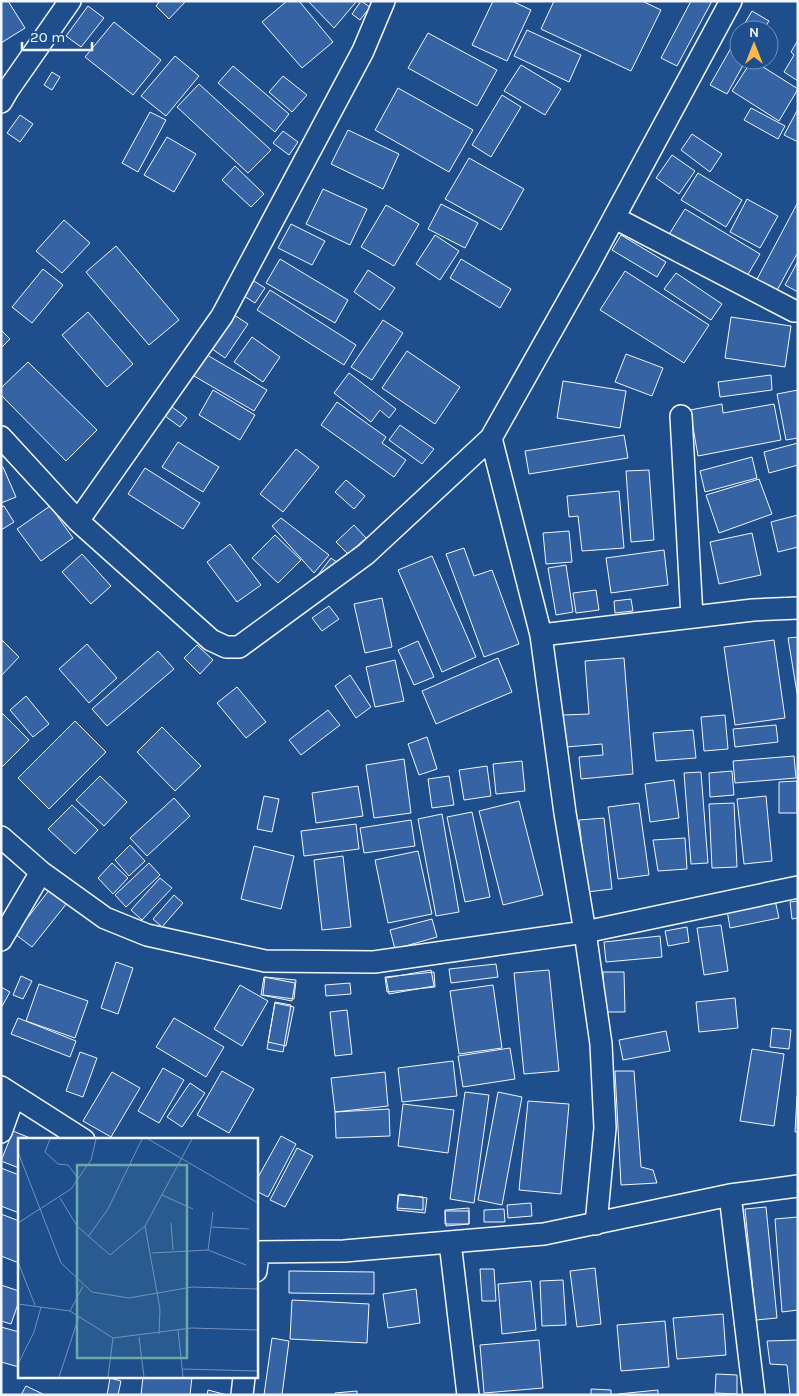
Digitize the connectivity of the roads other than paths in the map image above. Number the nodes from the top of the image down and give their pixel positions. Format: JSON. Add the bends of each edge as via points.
{"nodes":[{"id":1,"x":70,"y":1,"type":"edge"},
{"id":2,"x":384,"y":1,"type":"edge"},
{"id":3,"x":730,"y":1,"type":"edge"},
{"id":4,"x":3,"y":91,"type":"edge"},
{"id":5,"x":614,"y":218,"type":"junction"},
{"id":6,"x":798,"y":311,"type":"edge"},
{"id":7,"x":681,"y":416,"type":"dead end"},
{"id":8,"x":1,"y":437,"type":"edge"},
{"id":9,"x":491,"y":438,"type":"junction"},
{"id":10,"x":78,"y":521,"type":"junction"},
{"id":11,"x":798,"y":608,"type":"edge"},
{"id":12,"x":692,"y":617,"type":"junction"},
{"id":13,"x":541,"y":635,"type":"junction"},
{"id":14,"x":1,"y":837,"type":"edge"},
{"id":15,"x":41,"y":872,"type":"junction"},
{"id":16,"x":798,"y":887,"type":"edge"},
{"id":17,"x":585,"y":932,"type":"junction"},
{"id":18,"x":1,"y":940,"type":"edge"},
{"id":19,"x":7,"y":1091,"type":"edge"},
{"id":20,"x":1,"y":1132,"type":"edge"},
{"id":21,"x":81,"y":1138,"type":"edge"},
{"id":22,"x":798,"y":1186,"type":"edge"},
{"id":23,"x":730,"y":1195,"type":"junction"},
{"id":24,"x":596,"y":1224,"type":"junction"},
{"id":25,"x":450,"y":1242,"type":"junction"},
{"id":26,"x":258,"y":1259,"type":"edge"},
{"id":27,"x":244,"y":1378,"type":"edge"},
{"id":28,"x":242,"y":1395,"type":"edge"},
{"id":29,"x":468,"y":1395,"type":"edge"},
{"id":30,"x":754,"y":1395,"type":"edge"}],
"edges":[{"from":1,"to":4,"type":"street"},
{"from":2,"to":10,"type":"street","via":[[363,51],[222,316]]},
{"from":3,"to":5,"type":"street"},
{"from":5,"to":6,"type":"street"},
{"from":5,"to":9,"type":"street"},
{"from":7,"to":12,"type":"street"},
{"from":8,"to":10,"type":"street"},
{"from":9,"to":10,"type":"street","via":[[366,554],[239,646],[226,646],[211,640]]},
{"from":9,"to":13,"type":"street"},
{"from":11,"to":12,"type":"street"},
{"from":12,"to":13,"type":"street"},
{"from":13,"to":17,"type":"street"},
{"from":14,"to":15,"type":"street"},
{"from":15,"to":17,"type":"street","via":[[105,918],[147,935],[265,961],[374,962]]},
{"from":15,"to":18,"type":"street"},
{"from":16,"to":17,"type":"street"},
{"from":17,"to":24,"type":"street","via":[[601,1044],[605,1128]]},
{"from":19,"to":20,"type":"street"},
{"from":19,"to":21,"type":"street"},
{"from":22,"to":23,"type":"street"},
{"from":23,"to":24,"type":"street"},
{"from":23,"to":30,"type":"street"},
{"from":24,"to":25,"type":"street","via":[[544,1234]]},
{"from":25,"to":26,"type":"street"},
{"from":25,"to":29,"type":"street"},
{"from":27,"to":28,"type":"street"}]}
